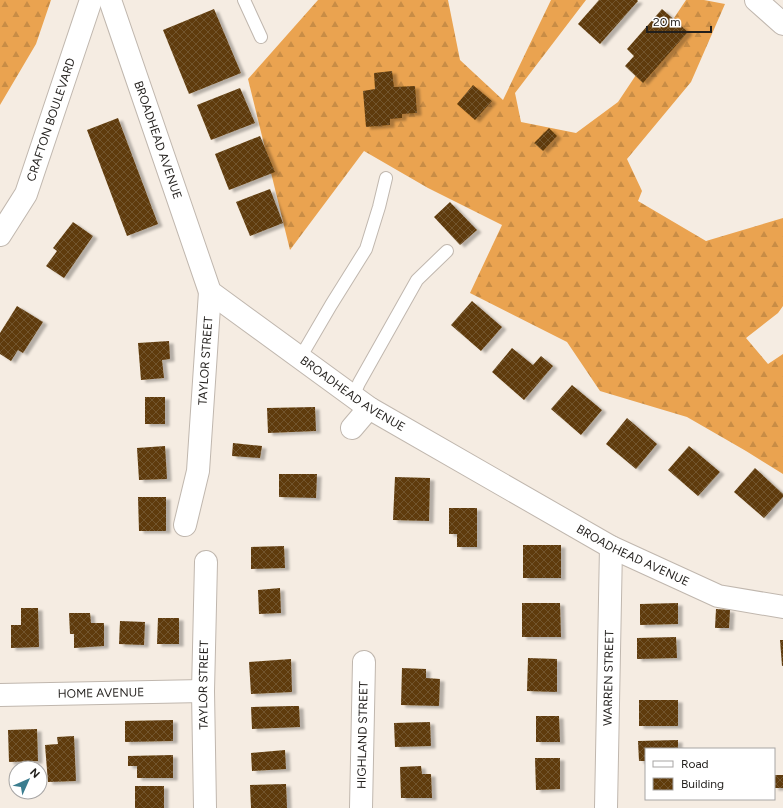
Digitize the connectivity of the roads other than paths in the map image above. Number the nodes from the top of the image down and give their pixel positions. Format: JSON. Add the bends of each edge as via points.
{"nodes":[{"id":1,"x":91,"y":0,"type":"edge"},
{"id":2,"x":110,"y":0,"type":"edge"},
{"id":3,"x":244,"y":0,"type":"edge"},
{"id":4,"x":756,"y":0,"type":"edge"},
{"id":5,"x":783,"y":24,"type":"edge"},
{"id":6,"x":261,"y":37,"type":"dead end"},
{"id":7,"x":386,"y":178,"type":"dead end"},
{"id":8,"x":0,"y":235,"type":"edge"},
{"id":9,"x":447,"y":251,"type":"dead end"},
{"id":10,"x":210,"y":292,"type":"junction"},
{"id":11,"x":300,"y":358,"type":"junction"},
{"id":12,"x":361,"y":402,"type":"junction"},
{"id":13,"x":352,"y":428,"type":"dead end"},
{"id":14,"x":185,"y":525,"type":"dead end"},
{"id":15,"x":611,"y":547,"type":"junction"},
{"id":16,"x":206,"y":562,"type":"dead end"},
{"id":17,"x":783,"y":607,"type":"edge"},
{"id":18,"x":364,"y":662,"type":"dead end"},
{"id":19,"x":203,"y":691,"type":"junction"},
{"id":20,"x":0,"y":695,"type":"edge"},
{"id":21,"x":205,"y":808,"type":"edge"},
{"id":22,"x":361,"y":808,"type":"edge"},
{"id":23,"x":606,"y":808,"type":"edge"}],
"edges":[{"from":1,"to":8,"type":"street","name":"CRAFTON BOULEVARD","via":[[26,194]]},
{"from":2,"to":10,"type":"street","name":"BROADHEAD AVENUE"},
{"from":3,"to":6,"type":"lane"},
{"from":4,"to":5,"type":"street"},
{"from":7,"to":11,"type":"lane","via":[[380,207],[366,248]]},
{"from":9,"to":12,"type":"lane","via":[[417,280],[363,376]]},
{"from":10,"to":11,"type":"street","name":"BROADHEAD AVENUE"},
{"from":10,"to":14,"type":"street","name":"TAYLOR STREET","via":[[198,471]]},
{"from":11,"to":12,"type":"street","name":"BROADHEAD AVENUE"},
{"from":12,"to":13,"type":"street"},
{"from":12,"to":15,"type":"street","name":"BROADHEAD AVENUE"},
{"from":15,"to":17,"type":"street","name":"BROADHEAD AVENUE","via":[[718,596]]},
{"from":15,"to":23,"type":"street","name":"WARREN STREET"},
{"from":16,"to":19,"type":"street","name":"TAYLOR STREET"},
{"from":18,"to":22,"type":"street","name":"HIGHLAND STREET"},
{"from":19,"to":20,"type":"street","name":"HOME AVENUE"},
{"from":19,"to":21,"type":"street","name":"TAYLOR STREET"}]}
